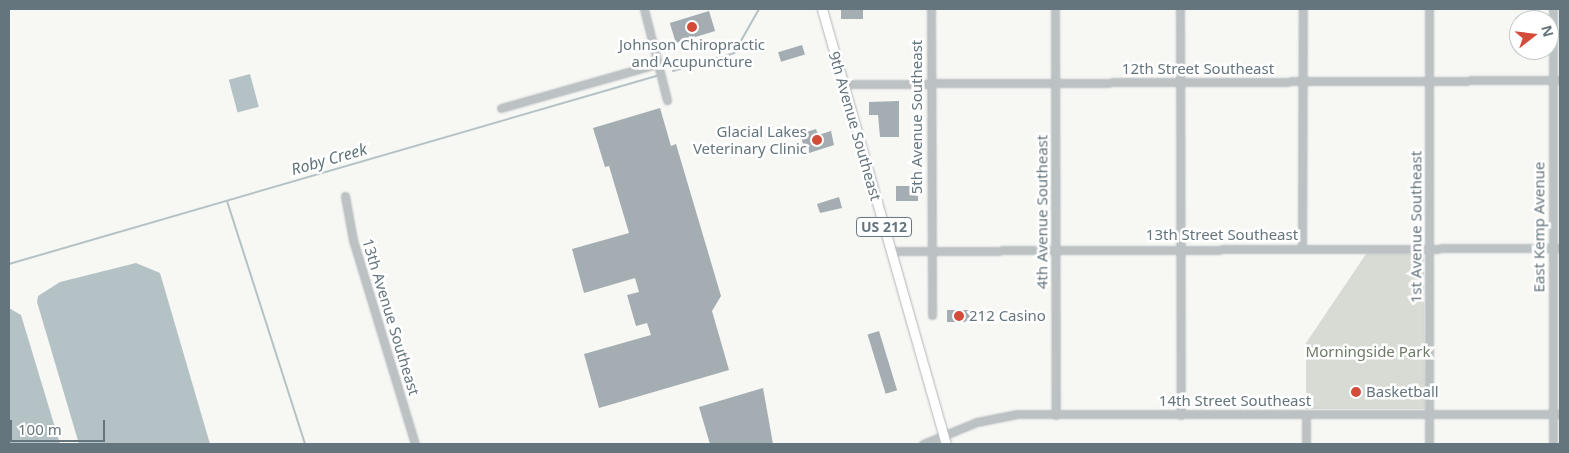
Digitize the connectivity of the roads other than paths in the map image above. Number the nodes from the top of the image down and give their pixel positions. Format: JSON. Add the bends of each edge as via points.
{"nodes":[{"id":1,"x":644,"y":9,"type":"edge"},
{"id":2,"x":822,"y":9,"type":"edge"},
{"id":3,"x":931,"y":9,"type":"edge"},
{"id":4,"x":1055,"y":9,"type":"edge"},
{"id":5,"x":1180,"y":9,"type":"edge"},
{"id":6,"x":1303,"y":9,"type":"edge"},
{"id":7,"x":1428,"y":9,"type":"edge"},
{"id":8,"x":1553,"y":9,"type":"edge"},
{"id":9,"x":657,"y":64,"type":"junction"},
{"id":10,"x":1556,"y":80,"type":"edge"},
{"id":11,"x":1428,"y":81,"type":"junction"},
{"id":12,"x":1055,"y":82,"type":"junction"},
{"id":13,"x":1180,"y":82,"type":"junction"},
{"id":14,"x":1303,"y":82,"type":"junction"},
{"id":15,"x":932,"y":83,"type":"junction"},
{"id":16,"x":843,"y":84,"type":"junction"},
{"id":17,"x":667,"y":100,"type":"dead end"},
{"id":18,"x":501,"y":108,"type":"dead end"},
{"id":19,"x":345,"y":196,"type":"dead end"},
{"id":20,"x":930,"y":248,"type":"junction"},
{"id":21,"x":1056,"y":248,"type":"junction"},
{"id":22,"x":1302,"y":248,"type":"junction"},
{"id":23,"x":1430,"y":248,"type":"junction"},
{"id":24,"x":1556,"y":248,"type":"edge"},
{"id":25,"x":1180,"y":249,"type":"junction"},
{"id":26,"x":890,"y":251,"type":"junction"},
{"id":27,"x":932,"y":315,"type":"dead end"},
{"id":28,"x":1430,"y":414,"type":"junction"},
{"id":29,"x":1557,"y":414,"type":"edge"},
{"id":30,"x":1056,"y":415,"type":"junction"},
{"id":31,"x":1181,"y":415,"type":"junction"},
{"id":32,"x":1306,"y":415,"type":"junction"},
{"id":33,"x":945,"y":441,"type":"edge"},
{"id":34,"x":415,"y":444,"type":"edge"},
{"id":35,"x":923,"y":444,"type":"edge"},
{"id":36,"x":1306,"y":444,"type":"edge"},
{"id":37,"x":1429,"y":444,"type":"edge"},
{"id":38,"x":1553,"y":444,"type":"edge"}],
"edges":[{"from":1,"to":9,"type":"street"},
{"from":2,"to":16,"type":"main road","name":"9th Avenue Southeast","number":"US 212"},
{"from":3,"to":15,"type":"street","name":"5th Avenue Southeast"},
{"from":4,"to":12,"type":"street","name":"4th Avenue Southeast"},
{"from":5,"to":13,"type":"street"},
{"from":6,"to":14,"type":"street"},
{"from":7,"to":11,"type":"street","name":"1st Avenue Southeast"},
{"from":8,"to":10,"type":"street","name":"East Kemp Avenue"},
{"from":9,"to":17,"type":"street"},
{"from":9,"to":18,"type":"street"},
{"from":10,"to":11,"type":"street","name":"12th Street Southeast"},
{"from":10,"to":24,"type":"street","name":"East Kemp Avenue"},
{"from":11,"to":14,"type":"street","name":"12th Street Southeast"},
{"from":11,"to":23,"type":"street","name":"1st Avenue Southeast"},
{"from":12,"to":13,"type":"street","name":"12th Street Southeast"},
{"from":12,"to":15,"type":"street","name":"12th Street Southeast"},
{"from":12,"to":21,"type":"street","name":"4th Avenue Southeast"},
{"from":13,"to":14,"type":"street","name":"12th Street Southeast"},
{"from":13,"to":25,"type":"street"},
{"from":14,"to":22,"type":"street"},
{"from":15,"to":16,"type":"street","name":"12th Street Southeast"},
{"from":15,"to":20,"type":"street","name":"5th Avenue Southeast"},
{"from":16,"to":26,"type":"main road","name":"9th Avenue Southeast","number":"US 212"},
{"from":19,"to":34,"type":"street","name":"13th Avenue Southeast","via":[[353,240]]},
{"from":20,"to":21,"type":"street","name":"13th Street Southeast"},
{"from":20,"to":26,"type":"street","name":"13th Street Southeast"},
{"from":20,"to":27,"type":"street","name":"5th Avenue Southeast"},
{"from":21,"to":25,"type":"street","name":"13th Street Southeast"},
{"from":21,"to":30,"type":"street","name":"4th Avenue Southeast"},
{"from":22,"to":23,"type":"street","name":"13th Street Southeast"},
{"from":22,"to":25,"type":"street","name":"13th Street Southeast"},
{"from":23,"to":24,"type":"street","name":"13th Street Southeast"},
{"from":23,"to":28,"type":"street","name":"1st Avenue Southeast"},
{"from":24,"to":29,"type":"street","name":"East Kemp Avenue"},
{"from":25,"to":31,"type":"street"},
{"from":26,"to":33,"type":"main road","name":"9th Avenue Southeast","number":"US 212"},
{"from":28,"to":29,"type":"street","name":"14th Street Southeast"},
{"from":28,"to":32,"type":"street","name":"14th Street Southeast"},
{"from":28,"to":37,"type":"street","name":"1st Avenue Southeast"},
{"from":29,"to":38,"type":"street","name":"East Kemp Avenue"},
{"from":30,"to":31,"type":"street","name":"14th Street Southeast"},
{"from":30,"to":33,"type":"street","name":"14th Street Southeast","via":[[992,418]]},
{"from":31,"to":32,"type":"street","name":"14th Street Southeast"},
{"from":32,"to":36,"type":"street"},
{"from":33,"to":35,"type":"street","name":"14th Street Southeast"}]}
